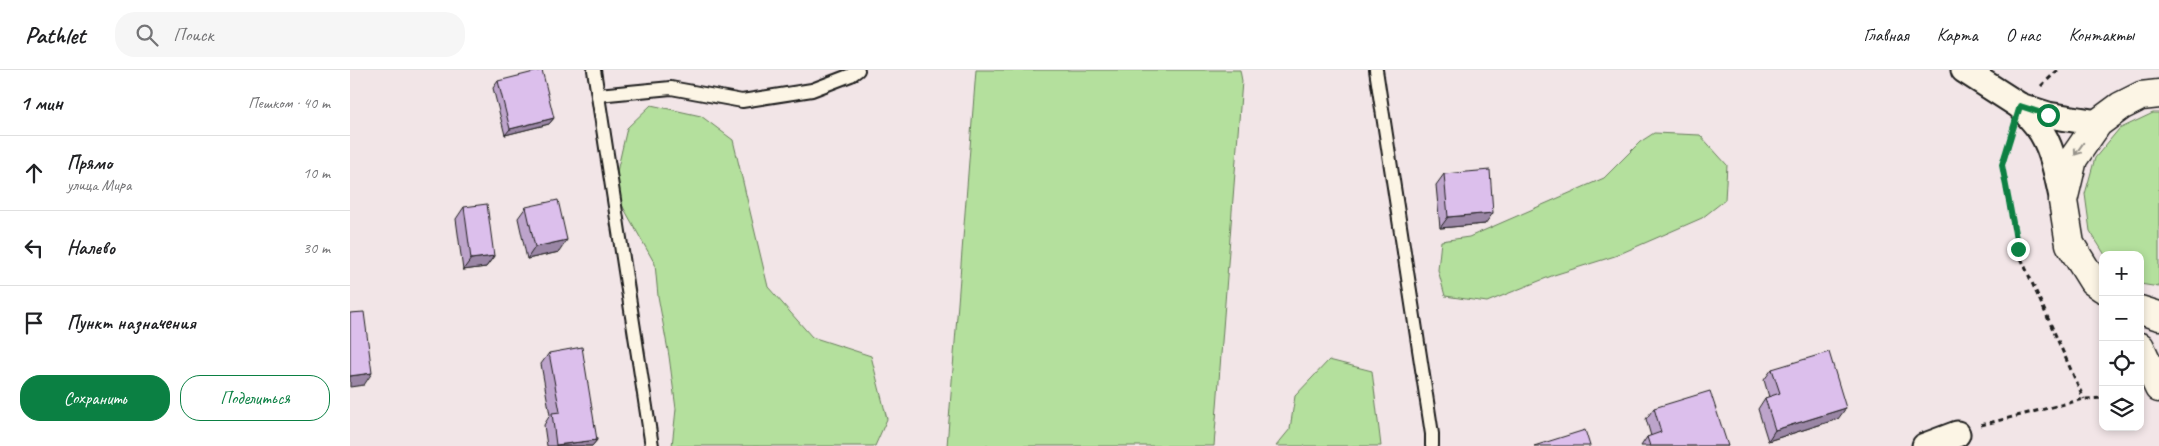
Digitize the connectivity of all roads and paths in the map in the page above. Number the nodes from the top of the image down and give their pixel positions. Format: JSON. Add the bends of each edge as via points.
{"nodes":[{"id":1,"x":594,"y":70,"type":"edge"},
{"id":2,"x":858,"y":70,"type":"edge"},
{"id":3,"x":1376,"y":70,"type":"edge"},
{"id":4,"x":1964,"y":70,"type":"edge"},
{"id":5,"x":2058,"y":70,"type":"edge"},
{"id":6,"x":2153,"y":89,"type":"edge"},
{"id":7,"x":598,"y":95,"type":"junction"},
{"id":8,"x":2020,"y":106,"type":"junction"},
{"id":9,"x":2098,"y":123,"type":"junction"},
{"id":10,"x":2063,"y":201,"type":"junction"},
{"id":11,"x":2099,"y":285,"type":"edge"},
{"id":12,"x":2144,"y":311,"type":"edge"},
{"id":13,"x":2159,"y":316,"type":"edge"},
{"id":14,"x":2144,"y":356,"type":"edge"},
{"id":15,"x":2159,"y":388,"type":"edge"},
{"id":16,"x":2099,"y":398,"type":"edge"},
{"id":17,"x":2084,"y":399,"type":"junction"},
{"id":18,"x":1957,"y":434,"type":"joint"},
{"id":19,"x":652,"y":446,"type":"edge"},
{"id":20,"x":1432,"y":446,"type":"edge"},
{"id":21,"x":1925,"y":446,"type":"edge"}],
"edges":[{"from":1,"to":7,"type":"lane"},
{"from":2,"to":7,"type":"lane","via":[[812,90],[742,101],[670,88]]},
{"from":3,"to":20,"type":"lane"},
{"from":4,"to":8,"type":"street"},
{"from":5,"to":8,"type":"path"},
{"from":6,"to":9,"type":"street"},
{"from":7,"to":19,"type":"lane"},
{"from":8,"to":9,"type":"street","via":[[2048,115]]},
{"from":8,"to":10,"type":"street","via":[[2039,128],[2047,144]]},
{"from":8,"to":17,"type":"path","via":[[2002,165],[2018,249]]},
{"from":9,"to":10,"type":"street","one_way":true,"via":[[2073,159]]},
{"from":10,"to":11,"type":"street","via":[[2070,244]]},
{"from":12,"to":13,"type":"street"},
{"from":14,"to":15,"type":"street"},
{"from":16,"to":17,"type":"path"},
{"from":17,"to":18,"type":"path"},
{"from":18,"to":21,"type":"street"}]}
